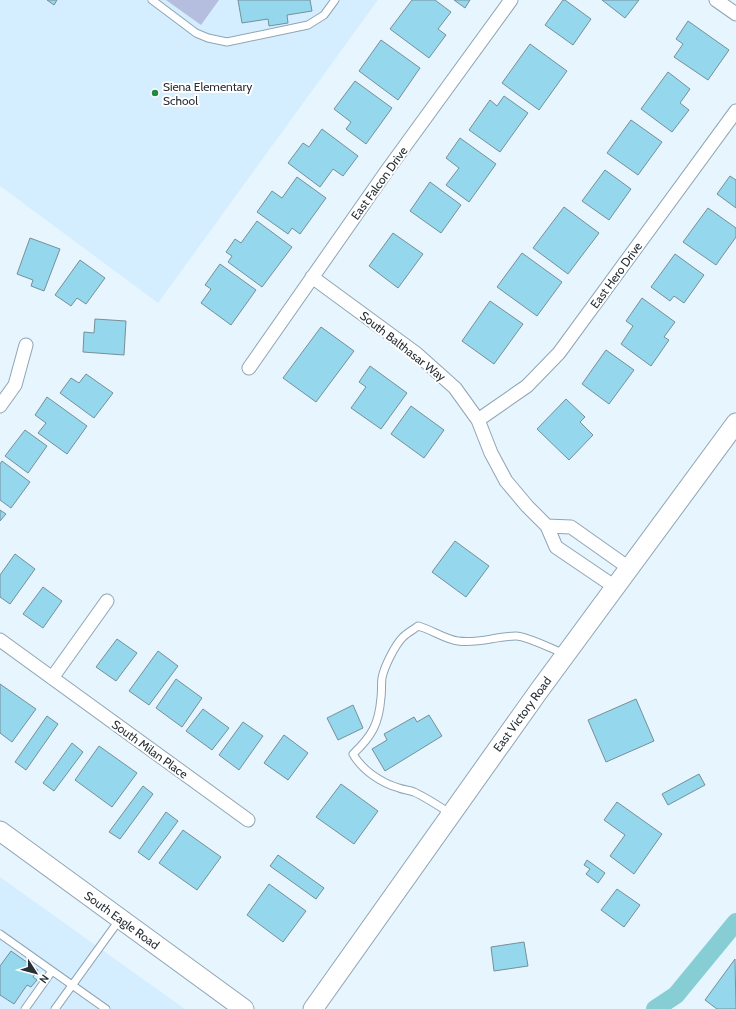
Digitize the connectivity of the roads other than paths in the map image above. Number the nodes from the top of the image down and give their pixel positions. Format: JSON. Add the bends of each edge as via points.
{"nodes":[{"id":1,"x":152,"y":0,"type":"edge"},
{"id":2,"x":335,"y":0,"type":"edge"},
{"id":3,"x":511,"y":0,"type":"edge"},
{"id":4,"x":716,"y":0,"type":"edge"},
{"id":5,"x":736,"y":14,"type":"edge"},
{"id":6,"x":736,"y":111,"type":"edge"},
{"id":7,"x":312,"y":277,"type":"junction"},
{"id":8,"x":26,"y":345,"type":"dead end"},
{"id":9,"x":249,"y":368,"type":"dead end"},
{"id":10,"x":0,"y":406,"type":"edge"},
{"id":11,"x":478,"y":420,"type":"junction"},
{"id":12,"x":736,"y":423,"type":"edge"},
{"id":13,"x":547,"y":526,"type":"junction"},
{"id":14,"x":629,"y":568,"type":"junction"},
{"id":15,"x":615,"y":587,"type":"junction"},
{"id":16,"x":107,"y":601,"type":"dead end"},
{"id":17,"x":0,"y":640,"type":"edge"},
{"id":18,"x":565,"y":654,"type":"junction"},
{"id":19,"x":52,"y":678,"type":"junction"},
{"id":20,"x":451,"y":814,"type":"junction"},
{"id":21,"x":248,"y":820,"type":"dead end"},
{"id":22,"x":0,"y":831,"type":"edge"},
{"id":23,"x":120,"y":919,"type":"junction"},
{"id":24,"x":0,"y":934,"type":"edge"},
{"id":25,"x":52,"y":971,"type":"junction"},
{"id":26,"x":72,"y":985,"type":"junction"},
{"id":27,"x":25,"y":1009,"type":"edge"},
{"id":28,"x":55,"y":1009,"type":"edge"},
{"id":29,"x":106,"y":1009,"type":"edge"},
{"id":30,"x":244,"y":1009,"type":"edge"},
{"id":31,"x":312,"y":1009,"type":"edge"}],
"edges":[{"from":1,"to":2,"type":"lane","via":[[196,33],[227,42],[308,25],[324,15]]},
{"from":3,"to":7,"type":"street","name":"East Falcon Drive"},
{"from":4,"to":5,"type":"street"},
{"from":6,"to":11,"type":"street","name":"East Hero Drive","via":[[559,353],[527,386]]},
{"from":7,"to":9,"type":"street","name":"East Falcon Drive"},
{"from":7,"to":11,"type":"street","name":"South Balthasar Way","via":[[417,354],[455,388]]},
{"from":8,"to":10,"type":"street","via":[[16,385]]},
{"from":11,"to":13,"type":"street","name":"South Balthasar Way","via":[[506,481]]},
{"from":12,"to":14,"type":"main road","name":"East Victory Road"},
{"from":13,"to":14,"type":"street","via":[[571,527]]},
{"from":13,"to":15,"type":"street","name":"South Balthasar Way","via":[[556,547]]},
{"from":14,"to":15,"type":"main road","name":"East Victory Road"},
{"from":15,"to":18,"type":"main road","name":"East Victory Road"},
{"from":16,"to":19,"type":"street"},
{"from":17,"to":19,"type":"street","name":"South Milan Place"},
{"from":18,"to":20,"type":"main road","name":"East Victory Road"},
{"from":18,"to":20,"type":"lane","via":[[518,636],[479,642],[456,641],[418,626],[402,638],[391,654],[382,678],[378,718],[374,729],[353,754],[358,763],[391,786],[412,791]]},
{"from":19,"to":21,"type":"street","name":"South Milan Place"},
{"from":20,"to":31,"type":"main road","name":"East Victory Road"},
{"from":22,"to":23,"type":"main road","name":"South Eagle Road"},
{"from":23,"to":26,"type":"lane"},
{"from":23,"to":30,"type":"main road","name":"South Eagle Road"},
{"from":24,"to":25,"type":"lane"},
{"from":25,"to":26,"type":"lane"},
{"from":25,"to":27,"type":"lane"},
{"from":26,"to":28,"type":"lane"},
{"from":26,"to":29,"type":"lane"}]}
